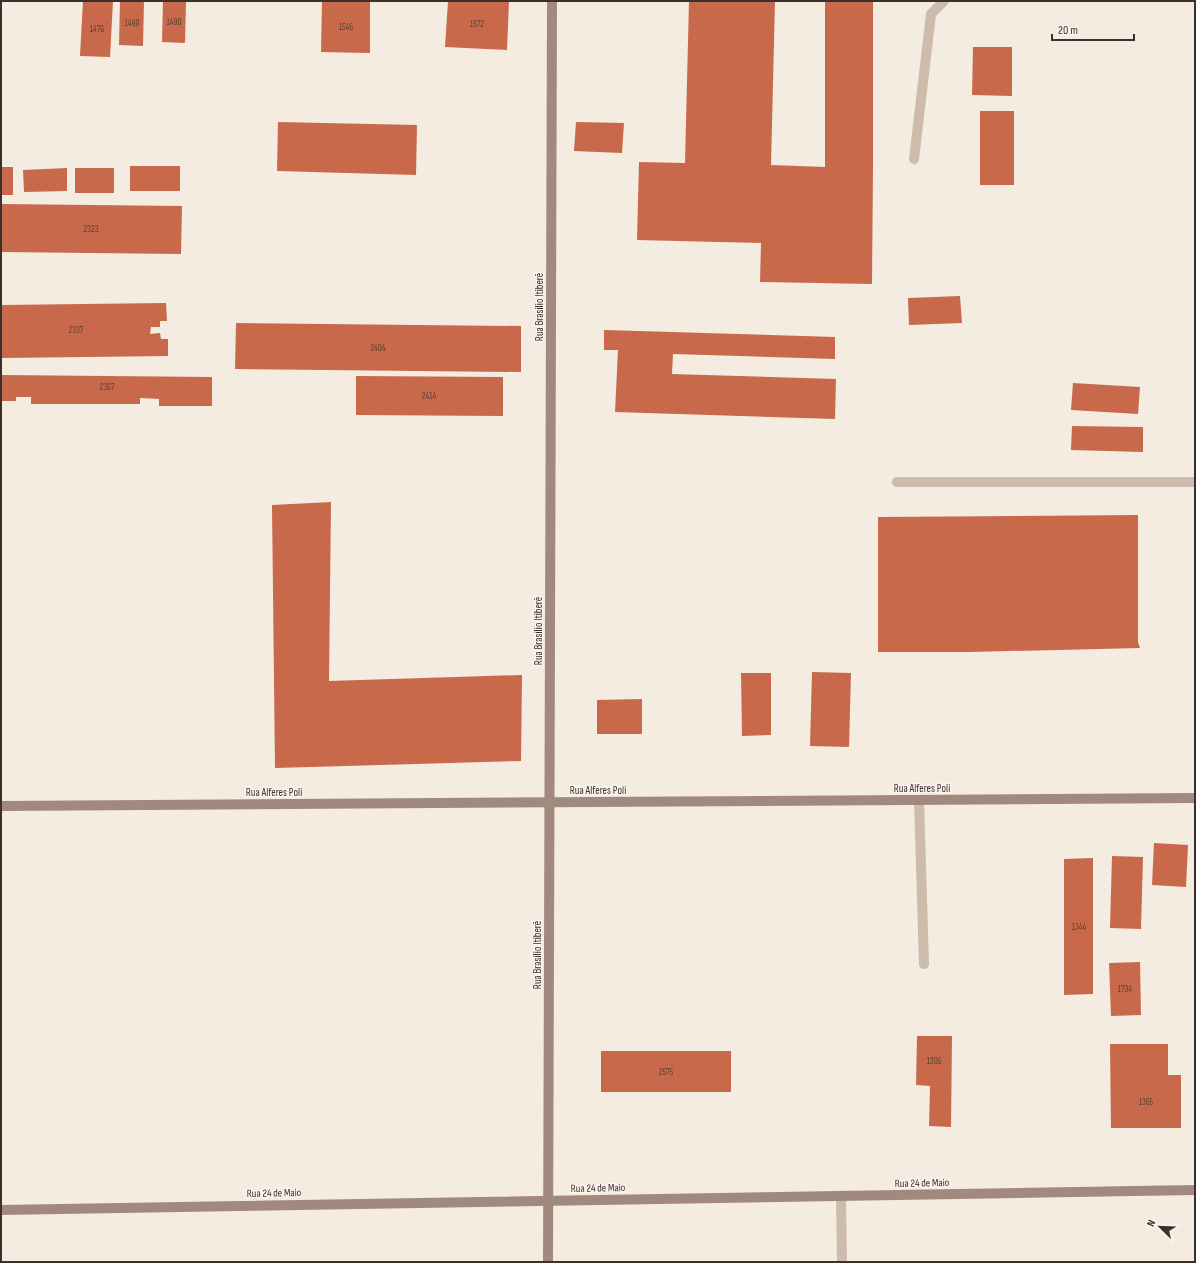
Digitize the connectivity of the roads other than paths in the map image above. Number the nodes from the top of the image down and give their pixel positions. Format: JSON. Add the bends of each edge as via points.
{"nodes":[{"id":1,"x":552,"y":1,"type":"edge"},
{"id":2,"x":944,"y":1,"type":"edge"},
{"id":3,"x":914,"y":159,"type":"dead end"},
{"id":4,"x":897,"y":482,"type":"dead end"},
{"id":5,"x":1195,"y":482,"type":"edge"},
{"id":6,"x":1195,"y":798,"type":"edge"},
{"id":7,"x":919,"y":800,"type":"junction"},
{"id":8,"x":549,"y":802,"type":"junction"},
{"id":9,"x":1,"y":806,"type":"edge"},
{"id":10,"x":924,"y":964,"type":"dead end"},
{"id":11,"x":1195,"y":1190,"type":"edge"},
{"id":12,"x":841,"y":1196,"type":"junction"},
{"id":13,"x":548,"y":1201,"type":"junction"},
{"id":14,"x":1,"y":1210,"type":"edge"},
{"id":15,"x":548,"y":1262,"type":"edge"},
{"id":16,"x":842,"y":1262,"type":"edge"}],
"edges":[{"from":1,"to":8,"type":"street","name":"Rua Brasílio Itiberê"},
{"from":2,"to":3,"type":"lane","via":[[931,14]]},
{"from":4,"to":5,"type":"lane"},
{"from":6,"to":7,"type":"street","name":"Rua Alferes Poli"},
{"from":7,"to":8,"type":"street","name":"Rua Alferes Poli"},
{"from":7,"to":10,"type":"lane"},
{"from":8,"to":9,"type":"street","name":"Rua Alferes Poli"},
{"from":8,"to":13,"type":"street","name":"Rua Brasílio Itiberê"},
{"from":11,"to":12,"type":"street","name":"Rua 24 de Maio"},
{"from":12,"to":13,"type":"street","name":"Rua 24 de Maio"},
{"from":12,"to":16,"type":"lane"},
{"from":13,"to":14,"type":"street","name":"Rua 24 de Maio"},
{"from":13,"to":15,"type":"street","name":"Rua Brasílio Itiberê"}]}
